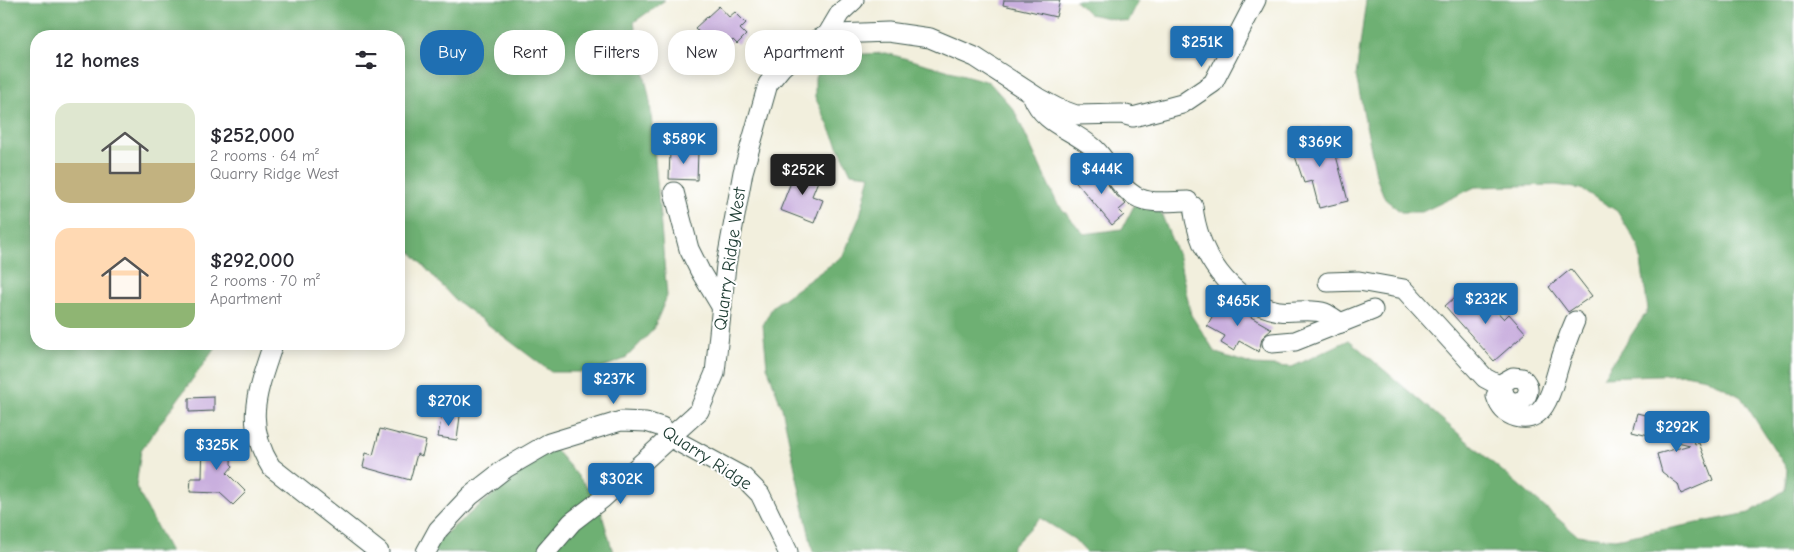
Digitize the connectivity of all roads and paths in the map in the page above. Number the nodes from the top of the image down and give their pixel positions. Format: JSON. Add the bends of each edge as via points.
{"nodes":[{"id":1,"x":854,"y":0,"type":"edge"},
{"id":2,"x":1254,"y":2,"type":"edge"},
{"id":3,"x":830,"y":30,"type":"edge"},
{"id":4,"x":862,"y":33,"type":"edge"},
{"id":5,"x":775,"y":75,"type":"edge"},
{"id":6,"x":1031,"y":94,"type":"junction"},
{"id":7,"x":674,"y":192,"type":"dead end"},
{"id":8,"x":1328,"y":282,"type":"dead end"},
{"id":9,"x":722,"y":308,"type":"junction"},
{"id":10,"x":1373,"y":310,"type":"dead end"},
{"id":11,"x":1575,"y":321,"type":"dead end"},
{"id":12,"x":1341,"y":323,"type":"junction"},
{"id":13,"x":1272,"y":343,"type":"dead end"},
{"id":14,"x":271,"y":350,"type":"edge"},
{"id":15,"x":670,"y":438,"type":"junction"},
{"id":16,"x":379,"y":552,"type":"edge"},
{"id":17,"x":426,"y":552,"type":"edge"},
{"id":18,"x":546,"y":552,"type":"edge"},
{"id":19,"x":788,"y":552,"type":"edge"}],
"edges":[{"from":1,"to":3,"type":"street","via":[[840,13]]},
{"from":2,"to":6,"type":"street","name":"Quarry Ridge West","via":[[1213,83],[1182,104],[1133,117],[1122,114],[1076,115]]},
{"from":4,"to":6,"type":"street","name":"Quarry Ridge West","via":[[888,32],[930,38],[975,57]]},
{"from":5,"to":9,"type":"street","name":"Quarry Ridge West","via":[[768,84],[743,172],[726,265]]},
{"from":6,"to":12,"type":"street","via":[[1048,120],[1075,133],[1096,150],[1134,196],[1143,200],[1190,203],[1195,227],[1211,260],[1230,286],[1251,300],[1278,310],[1324,313]]},
{"from":7,"to":9,"type":"street","via":[[689,249]]},
{"from":8,"to":11,"type":"street","via":[[1359,281],[1404,289],[1486,378],[1502,387],[1496,397],[1501,408],[1514,417],[1531,416],[1545,406],[1554,390]]},
{"from":9,"to":15,"type":"street","name":"Quarry Ridge West","via":[[715,373],[699,411]]},
{"from":10,"to":12,"type":"street"},
{"from":12,"to":13,"type":"street","via":[[1295,341]]},
{"from":14,"to":16,"type":"street","via":[[256,398],[254,428],[260,450],[271,467]]},
{"from":15,"to":17,"type":"street","name":"Quarry Ridge","via":[[662,427],[646,422],[621,421],[549,443],[506,468],[470,496],[438,530]]},
{"from":15,"to":18,"type":"street","name":"Quarry Ridge West","via":[[572,522]]},
{"from":15,"to":19,"type":"street","name":"Quarry Ridge","via":[[743,478],[760,494]]}]}
